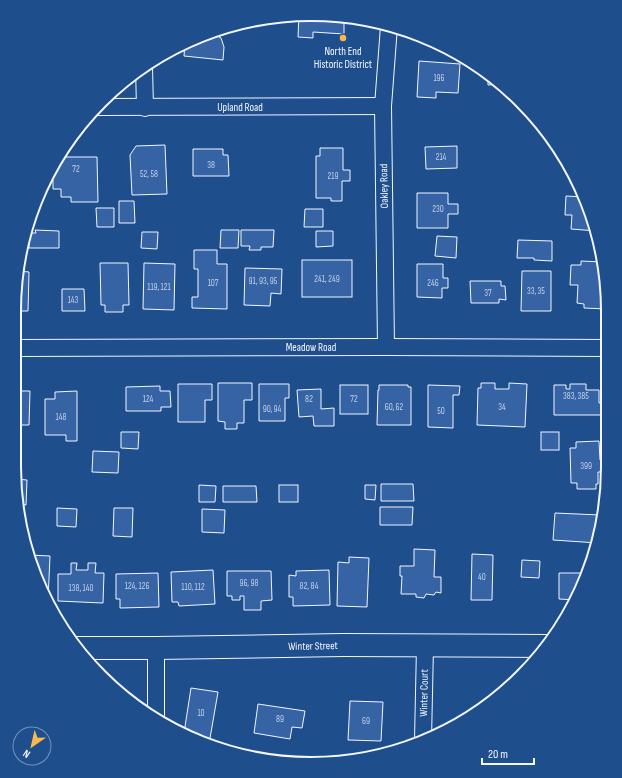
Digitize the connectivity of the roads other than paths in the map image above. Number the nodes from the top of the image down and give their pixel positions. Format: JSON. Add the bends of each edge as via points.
{"nodes":[{"id":1,"x":389,"y":32,"type":"edge"},
{"id":2,"x":144,"y":74,"type":"edge"},
{"id":3,"x":383,"y":106,"type":"junction"},
{"id":4,"x":105,"y":107,"type":"edge"},
{"id":5,"x":146,"y":108,"type":"junction"},
{"id":6,"x":386,"y":347,"type":"junction"},
{"id":7,"x":21,"y":348,"type":"edge"},
{"id":8,"x":601,"y":348,"type":"edge"},
{"id":9,"x":425,"y":646,"type":"junction"},
{"id":10,"x":539,"y":646,"type":"edge"},
{"id":11,"x":84,"y":648,"type":"edge"},
{"id":12,"x":156,"y":648,"type":"junction"},
{"id":13,"x":156,"y":712,"type":"edge"},
{"id":14,"x":423,"y":734,"type":"edge"}],
"edges":[{"from":1,"to":3,"type":"street","name":"Oakley Road"},
{"from":2,"to":5,"type":"street"},
{"from":3,"to":5,"type":"street","name":"Upland Road"},
{"from":3,"to":6,"type":"street","name":"Oakley Road"},
{"from":4,"to":5,"type":"street","name":"Upland Road"},
{"from":6,"to":7,"type":"street","name":"Meadow Road"},
{"from":6,"to":8,"type":"street","name":"Meadow Road"},
{"from":9,"to":10,"type":"main road","name":"Winter Street"},
{"from":9,"to":12,"type":"main road","name":"Winter Street"},
{"from":9,"to":14,"type":"street","name":"Winter Court"},
{"from":11,"to":12,"type":"main road","name":"Winter Street"},
{"from":12,"to":13,"type":"street"}]}
